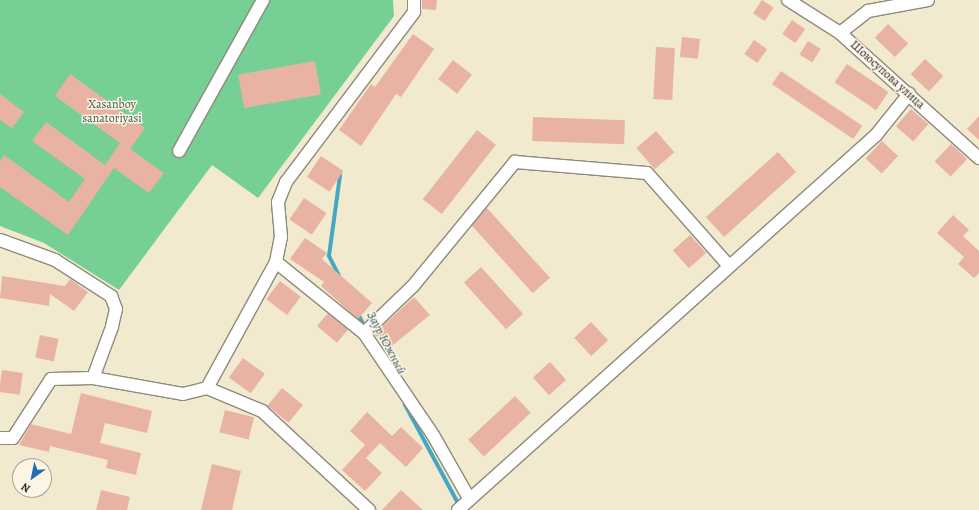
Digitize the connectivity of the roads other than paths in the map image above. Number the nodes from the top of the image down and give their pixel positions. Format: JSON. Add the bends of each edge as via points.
{"nodes":[{"id":1,"x":263,"y":0,"type":"edge"},
{"id":2,"x":414,"y":0,"type":"edge"},
{"id":3,"x":788,"y":0,"type":"edge"},
{"id":4,"x":928,"y":0,"type":"edge"},
{"id":5,"x":840,"y":33,"type":"junction"},
{"id":6,"x":909,"y":94,"type":"junction"},
{"id":7,"x":179,"y":151,"type":"dead end"},
{"id":8,"x":979,"y":158,"type":"edge"},
{"id":9,"x":0,"y":240,"type":"edge"},
{"id":10,"x":276,"y":262,"type":"junction"},
{"id":11,"x":729,"y":266,"type":"junction"},
{"id":12,"x":364,"y":332,"type":"junction"},
{"id":13,"x":93,"y":378,"type":"junction"},
{"id":14,"x":207,"y":388,"type":"junction"},
{"id":15,"x":0,"y":438,"type":"edge"},
{"id":16,"x":469,"y":498,"type":"junction"},
{"id":17,"x":369,"y":510,"type":"edge"},
{"id":18,"x":458,"y":510,"type":"edge"}],
"edges":[{"from":1,"to":7,"type":"street"},
{"from":2,"to":10,"type":"street","via":[[414,12],[283,187],[278,202],[281,237]]},
{"from":3,"to":5,"type":"street","name":"Шоюсупова улица"},
{"from":4,"to":5,"type":"street","via":[[868,10]]},
{"from":5,"to":6,"type":"street","name":"Шоюсупова улица"},
{"from":6,"to":8,"type":"street","name":"Шоюсупова улица"},
{"from":6,"to":11,"type":"street","via":[[876,135]]},
{"from":9,"to":13,"type":"street","via":[[55,260],[111,296],[116,309]]},
{"from":10,"to":12,"type":"street"},
{"from":10,"to":14,"type":"street"},
{"from":11,"to":12,"type":"street","via":[[647,173],[515,162],[412,286]]},
{"from":11,"to":16,"type":"street"},
{"from":12,"to":16,"type":"street","via":[[434,435]]},
{"from":13,"to":14,"type":"street","via":[[184,394]]},
{"from":13,"to":15,"type":"street","via":[[51,379],[13,438]]},
{"from":14,"to":17,"type":"street","via":[[262,411]]},
{"from":16,"to":18,"type":"street"}]}
